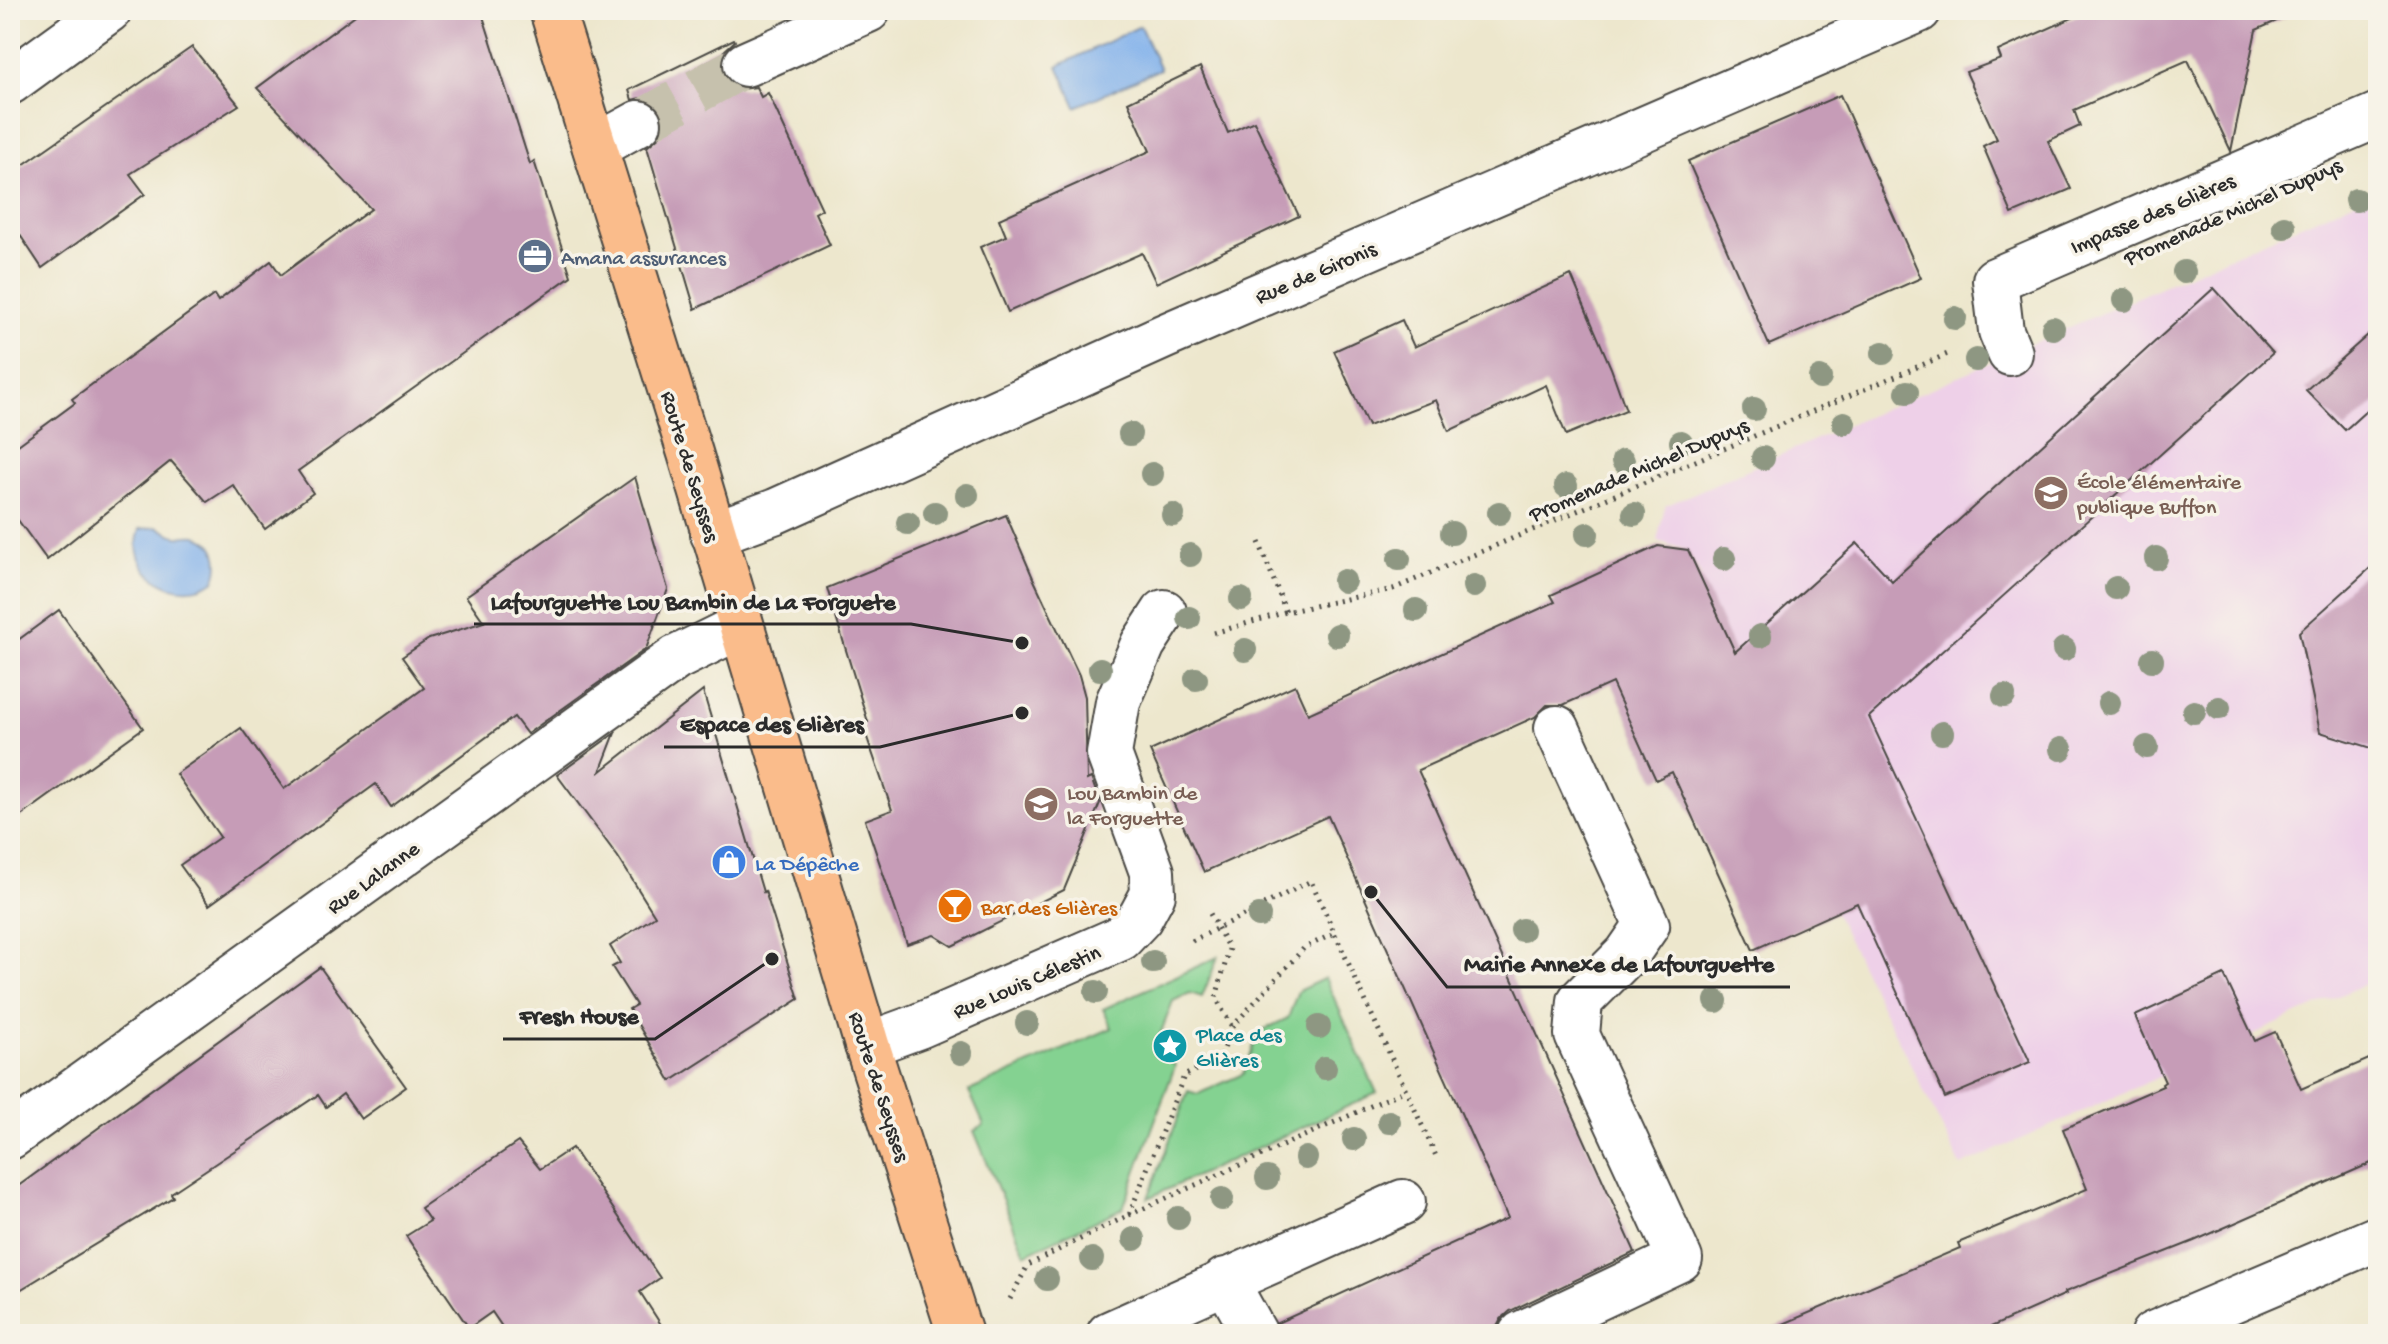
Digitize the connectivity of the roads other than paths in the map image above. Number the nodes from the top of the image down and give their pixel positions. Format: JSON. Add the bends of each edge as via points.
{"nodes":[{"id":1,"x":109,"y":10,"type":"edge"},
{"id":2,"x":552,"y":10,"type":"edge"},
{"id":3,"x":868,"y":10,"type":"edge"},
{"id":4,"x":1919,"y":10,"type":"edge"},
{"id":5,"x":746,"y":64,"type":"tunnel mouth"},
{"id":6,"x":10,"y":82,"type":"edge"},
{"id":7,"x":2378,"y":115,"type":"edge"},
{"id":8,"x":639,"y":123,"type":"tunnel mouth"},
{"id":9,"x":595,"y":147,"type":"junction"},
{"id":10,"x":2006,"y":342,"type":"road end"},
{"id":11,"x":713,"y":534,"type":"junction"},
{"id":12,"x":1164,"y":612,"type":"dead end"},
{"id":13,"x":741,"y":626,"type":"junction"},
{"id":14,"x":1557,"y":728,"type":"dead end"},
{"id":15,"x":867,"y":1045,"type":"junction"},
{"id":16,"x":10,"y":1137,"type":"edge"},
{"id":17,"x":1403,"y":1202,"type":"road end"},
{"id":18,"x":2378,"y":1238,"type":"edge"},
{"id":19,"x":1225,"y":1280,"type":"junction"},
{"id":20,"x":960,"y":1334,"type":"edge"},
{"id":21,"x":1109,"y":1334,"type":"edge"},
{"id":22,"x":1255,"y":1334,"type":"edge"},
{"id":23,"x":1521,"y":1334,"type":"edge"},
{"id":24,"x":2153,"y":1334,"type":"edge"}],
"edges":[{"from":1,"to":6,"type":"street"},
{"from":2,"to":9,"type":"main road","name":"Route de Seysses"},
{"from":3,"to":5,"type":"street"},
{"from":4,"to":11,"type":"street","name":"Rue de Gironis","via":[[1165,336],[776,511]]},
{"from":7,"to":10,"type":"street","name":"Impasse des Glières","via":[[1995,280]]},
{"from":8,"to":9,"type":"street"},
{"from":9,"to":11,"type":"main road","name":"Route de Seysses"},
{"from":11,"to":13,"type":"main road","name":"Route de Seysses"},
{"from":12,"to":15,"type":"street","name":"Rue Louis Célestin","via":[[1143,644],[1118,702],[1109,754],[1152,872],[1153,894],[1140,918],[1121,938]]},
{"from":13,"to":15,"type":"main road","name":"Route de Seysses"},
{"from":13,"to":16,"type":"street","name":"Rue Lalanne","via":[[664,667]]},
{"from":14,"to":23,"type":"street","via":[[1647,925],[1627,954],[1580,1001],[1577,1035],[1680,1259]]},
{"from":15,"to":20,"type":"main road","name":"Route de Seysses"},
{"from":17,"to":19,"type":"street"},
{"from":18,"to":24,"type":"street"},
{"from":19,"to":21,"type":"street"},
{"from":19,"to":22,"type":"street"}]}
